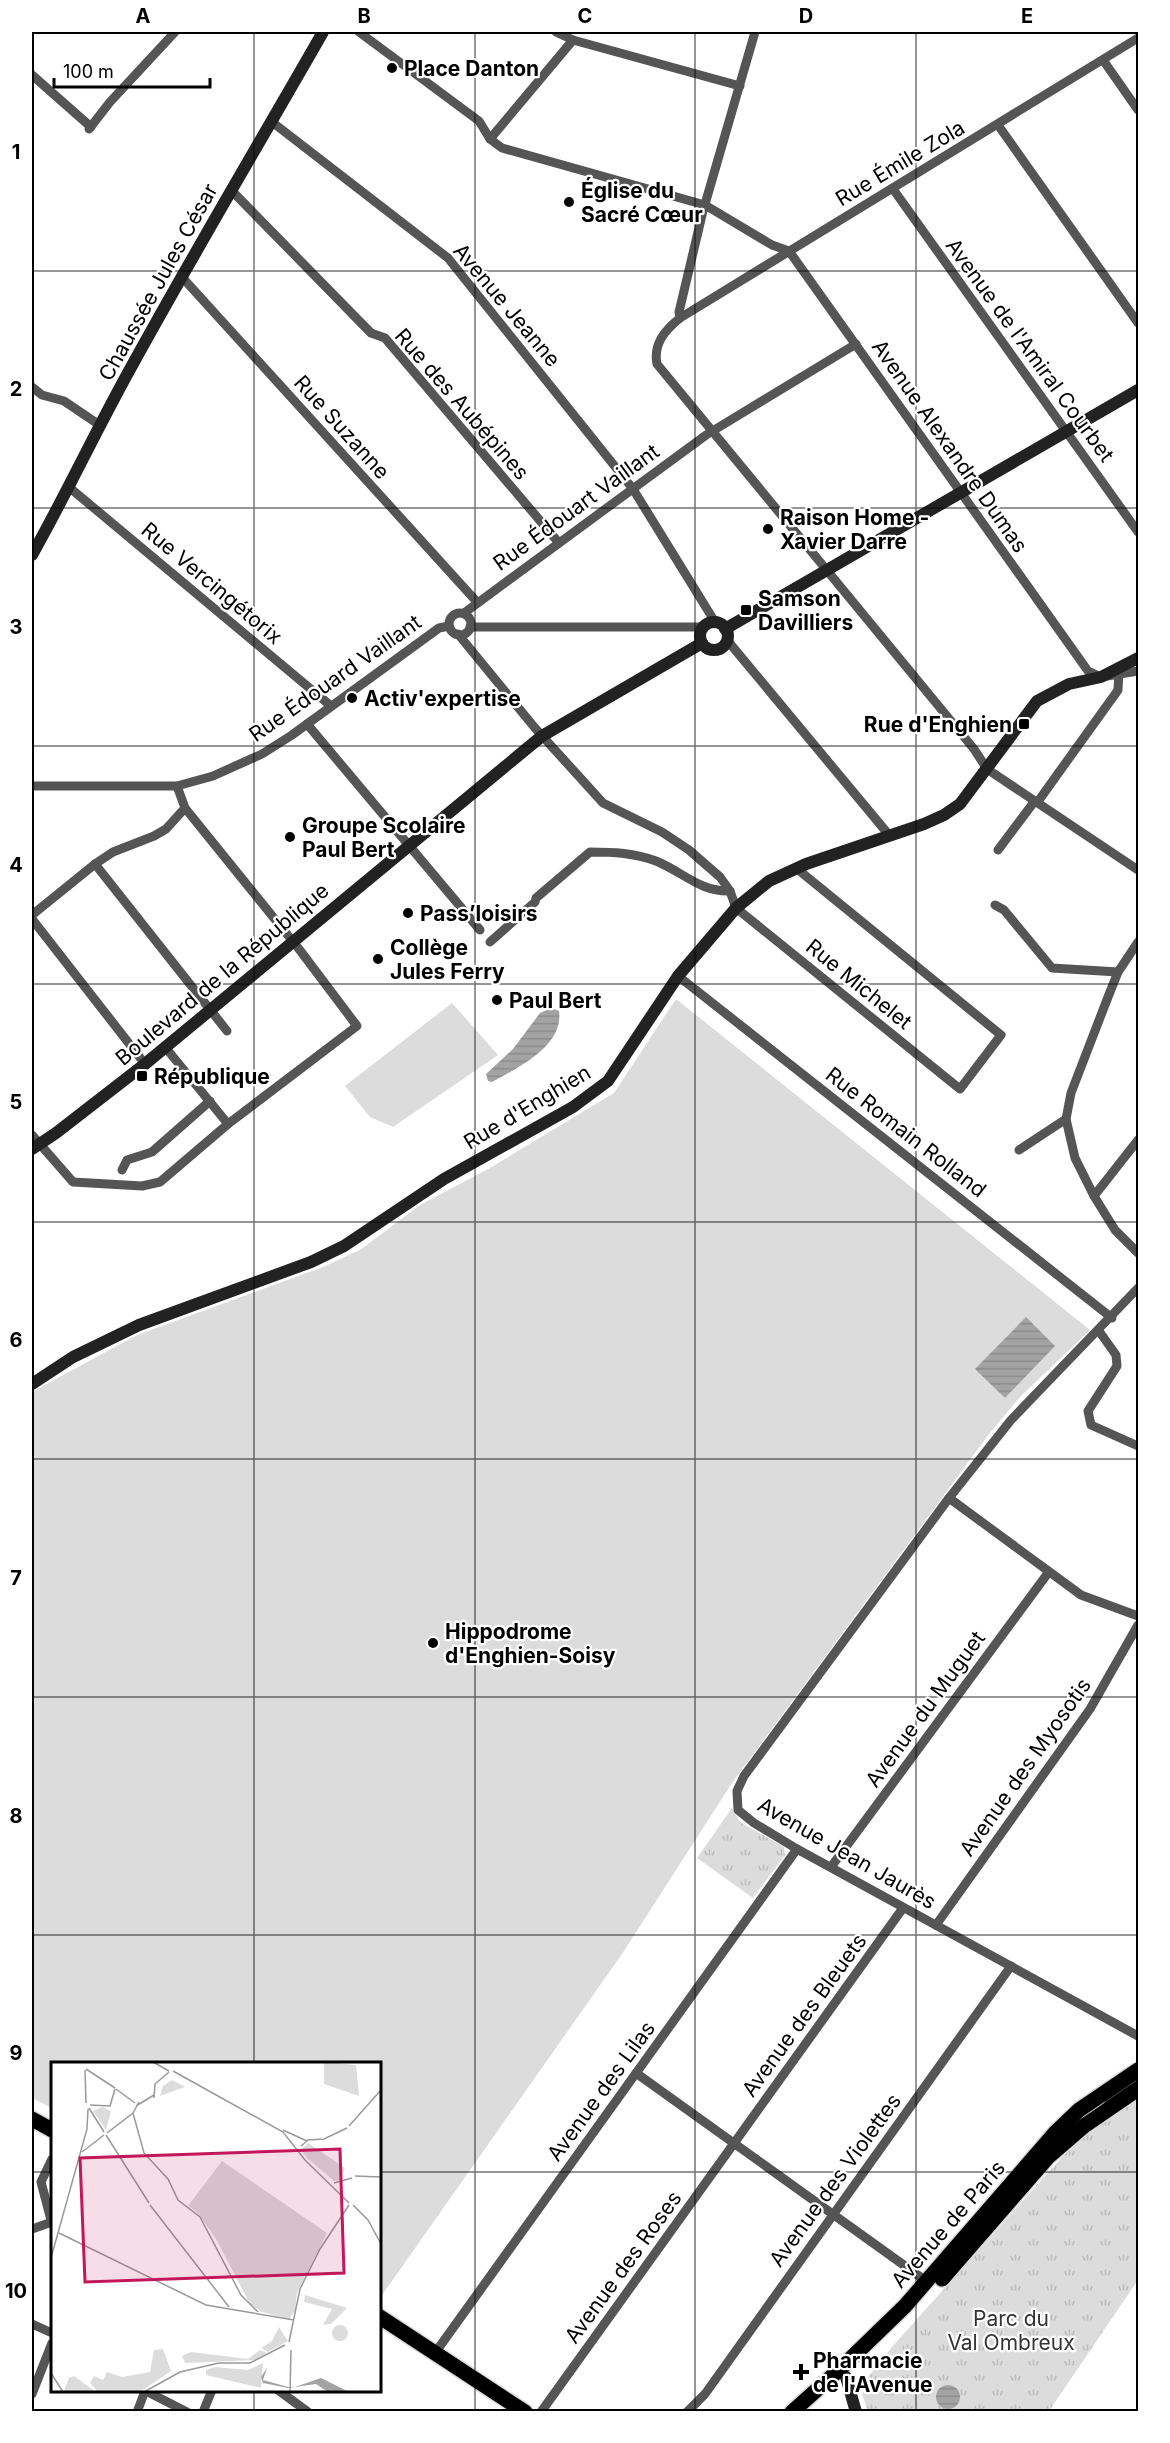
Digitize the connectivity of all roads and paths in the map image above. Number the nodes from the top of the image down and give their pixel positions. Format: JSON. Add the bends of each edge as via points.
{"nodes":[{"id":1,"x":176,"y":32,"type":"edge"},
{"id":2,"x":323,"y":32,"type":"edge"},
{"id":3,"x":359,"y":32,"type":"edge"},
{"id":4,"x":556,"y":32,"type":"edge"},
{"id":5,"x":755,"y":32,"type":"edge"},
{"id":6,"x":1138,"y":38,"type":"edge"},
{"id":7,"x":573,"y":39,"type":"junction"},
{"id":8,"x":1103,"y":60,"type":"junction"},
{"id":9,"x":32,"y":75,"type":"edge"},
{"id":10,"x":740,"y":86,"type":"junction"},
{"id":11,"x":1138,"y":110,"type":"edge"},
{"id":12,"x":273,"y":122,"type":"junction"},
{"id":13,"x":998,"y":125,"type":"junction"},
{"id":14,"x":490,"y":139,"type":"junction"},
{"id":15,"x":893,"y":189,"type":"junction"},
{"id":16,"x":232,"y":191,"type":"junction"},
{"id":17,"x":705,"y":206,"type":"junction"},
{"id":18,"x":789,"y":251,"type":"junction"},
{"id":19,"x":181,"y":276,"type":"junction"},
{"id":20,"x":680,"y":318,"type":"junction"},
{"id":21,"x":1138,"y":323,"type":"edge"},
{"id":22,"x":856,"y":344,"type":"junction"},
{"id":23,"x":32,"y":387,"type":"edge"},
{"id":24,"x":1138,"y":390,"type":"edge"},
{"id":25,"x":101,"y":426,"type":"junction"},
{"id":26,"x":1066,"y":431,"type":"junction"},
{"id":27,"x":711,"y":432,"type":"junction"},
{"id":28,"x":70,"y":488,"type":"junction"},
{"id":29,"x":633,"y":489,"type":"junction"},
{"id":30,"x":961,"y":493,"type":"junction"},
{"id":31,"x":1138,"y":532,"type":"edge"},
{"id":32,"x":559,"y":543,"type":"junction"},
{"id":33,"x":32,"y":555,"type":"edge"},
{"id":34,"x":828,"y":571,"type":"junction"},
{"id":35,"x":477,"y":602,"type":"junction"},
{"id":36,"x":464,"y":613,"type":"junction"},
{"id":37,"x":449,"y":626,"type":"junction"},
{"id":38,"x":470,"y":627,"type":"junction"},
{"id":39,"x":703,"y":627,"type":"junction"},
{"id":40,"x":722,"y":630,"type":"junction"},
{"id":41,"x":458,"y":634,"type":"junction"},
{"id":42,"x":702,"y":643,"type":"junction"},
{"id":43,"x":1082,"y":663,"type":"junction"},
{"id":44,"x":1131,"y":666,"type":"edge"},
{"id":45,"x":1101,"y":677,"type":"junction"},
{"id":46,"x":1069,"y":684,"type":"junction"},
{"id":47,"x":331,"y":706,"type":"junction"},
{"id":48,"x":307,"y":724,"type":"junction"},
{"id":49,"x":542,"y":736,"type":"junction"},
{"id":50,"x":987,"y":769,"type":"junction"},
{"id":51,"x":32,"y":786,"type":"edge"},
{"id":52,"x":177,"y":786,"type":"junction"},
{"id":53,"x":1034,"y":802,"type":"junction"},
{"id":54,"x":185,"y":808,"type":"junction"},
{"id":55,"x":889,"y":835,"type":"junction"},
{"id":56,"x":409,"y":844,"type":"junction"},
{"id":57,"x":998,"y":850,"type":"dead end"},
{"id":58,"x":95,"y":864,"type":"junction"},
{"id":59,"x":795,"y":868,"type":"junction"},
{"id":60,"x":1138,"y":870,"type":"edge"},
{"id":61,"x":730,"y":891,"type":"junction"},
{"id":62,"x":995,"y":905,"type":"dead end"},
{"id":63,"x":736,"y":908,"type":"junction"},
{"id":64,"x":32,"y":917,"type":"edge"},
{"id":65,"x":480,"y":930,"type":"dead end"},
{"id":66,"x":292,"y":940,"type":"junction"},
{"id":67,"x":490,"y":942,"type":"dead end"},
{"id":68,"x":1138,"y":942,"type":"edge"},
{"id":69,"x":1118,"y":972,"type":"junction"},
{"id":70,"x":678,"y":975,"type":"junction"},
{"id":71,"x":211,"y":1009,"type":"junction"},
{"id":72,"x":227,"y":1031,"type":"dead end"},
{"id":73,"x":165,"y":1047,"type":"junction"},
{"id":74,"x":145,"y":1064,"type":"junction"},
{"id":75,"x":210,"y":1101,"type":"junction"},
{"id":76,"x":1066,"y":1119,"type":"junction"},
{"id":77,"x":228,"y":1124,"type":"junction"},
{"id":78,"x":32,"y":1135,"type":"edge"},
{"id":79,"x":1138,"y":1140,"type":"edge"},
{"id":80,"x":36,"y":1147,"type":"edge"},
{"id":81,"x":1019,"y":1150,"type":"dead end"},
{"id":82,"x":122,"y":1170,"type":"dead end"},
{"id":83,"x":1094,"y":1196,"type":"junction"},
{"id":84,"x":1138,"y":1253,"type":"edge"},
{"id":85,"x":1138,"y":1288,"type":"edge"},
{"id":86,"x":1112,"y":1318,"type":"junction"},
{"id":87,"x":1099,"y":1331,"type":"junction"},
{"id":88,"x":32,"y":1384,"type":"edge"},
{"id":89,"x":1138,"y":1446,"type":"edge"},
{"id":90,"x":949,"y":1498,"type":"junction"},
{"id":91,"x":1048,"y":1573,"type":"junction"},
{"id":92,"x":1138,"y":1616,"type":"edge"},
{"id":93,"x":1138,"y":1625,"type":"edge"},
{"id":94,"x":797,"y":1849,"type":"junction"},
{"id":95,"x":831,"y":1867,"type":"junction"},
{"id":96,"x":903,"y":1908,"type":"junction"},
{"id":97,"x":936,"y":1925,"type":"junction"},
{"id":98,"x":1011,"y":1966,"type":"junction"},
{"id":99,"x":1138,"y":2036,"type":"edge"},
{"id":100,"x":1138,"y":2070,"type":"edge"},
{"id":101,"x":636,"y":2073,"type":"junction"},
{"id":102,"x":1138,"y":2080,"type":"edge"},
{"id":103,"x":1138,"y":2089,"type":"edge"},
{"id":104,"x":1106,"y":2110,"type":"junction"},
{"id":105,"x":32,"y":2112,"type":"edge"},
{"id":106,"x":32,"y":2119,"type":"edge"},
{"id":107,"x":51,"y":2122,"type":"edge"},
{"id":108,"x":51,"y":2129,"type":"edge"},
{"id":109,"x":734,"y":2143,"type":"junction"},
{"id":110,"x":51,"y":2161,"type":"edge"},
{"id":111,"x":832,"y":2214,"type":"junction"},
{"id":112,"x":51,"y":2220,"type":"edge"},
{"id":113,"x":51,"y":2220,"type":"edge"},
{"id":114,"x":32,"y":2229,"type":"edge"},
{"id":115,"x":926,"y":2281,"type":"junction"},
{"id":116,"x":381,"y":2318,"type":"edge"},
{"id":117,"x":32,"y":2324,"type":"edge"},
{"id":118,"x":381,"y":2325,"type":"edge"},
{"id":119,"x":51,"y":2334,"type":"edge"},
{"id":120,"x":51,"y":2346,"type":"edge"},
{"id":121,"x":435,"y":2353,"type":"junction"},
{"id":122,"x":843,"y":2373,"type":"junction"},
{"id":123,"x":145,"y":2392,"type":"edge"},
{"id":124,"x":147,"y":2392,"type":"edge"},
{"id":125,"x":212,"y":2392,"type":"edge"},
{"id":126,"x":279,"y":2392,"type":"edge"},
{"id":127,"x":32,"y":2394,"type":"edge"},
{"id":128,"x":137,"y":2412,"type":"edge"},
{"id":129,"x":187,"y":2412,"type":"edge"},
{"id":130,"x":204,"y":2412,"type":"edge"},
{"id":131,"x":308,"y":2412,"type":"edge"},
{"id":132,"x":513,"y":2412,"type":"edge"},
{"id":133,"x":525,"y":2412,"type":"edge"},
{"id":134,"x":541,"y":2412,"type":"edge"},
{"id":135,"x":687,"y":2412,"type":"edge"},
{"id":136,"x":792,"y":2412,"type":"edge"},
{"id":137,"x":807,"y":2412,"type":"edge"},
{"id":138,"x":856,"y":2412,"type":"edge"}],
"edges":[{"from":1,"to":9,"type":"street","via":[[90,128]]},
{"from":2,"to":12,"type":"street","name":"Chaussée Jules César"},
{"from":3,"to":14,"type":"street","via":[[479,121]]},
{"from":4,"to":7,"type":"street"},
{"from":5,"to":10,"type":"street"},
{"from":6,"to":8,"type":"street","name":"Rue Émile Zola"},
{"from":7,"to":10,"type":"street"},
{"from":7,"to":14,"type":"street"},
{"from":8,"to":11,"type":"street"},
{"from":8,"to":13,"type":"street","name":"Rue Émile Zola"},
{"from":10,"to":17,"type":"street"},
{"from":12,"to":16,"type":"street","name":"Chaussée Jules César"},
{"from":12,"to":29,"type":"street","name":"Avenue Jeanne","via":[[448,258]]},
{"from":13,"to":15,"type":"street","name":"Rue Émile Zola"},
{"from":13,"to":21,"type":"street"},
{"from":14,"to":17,"type":"street","via":[[502,148]]},
{"from":15,"to":18,"type":"street","name":"Rue Émile Zola"},
{"from":15,"to":26,"type":"street","name":"Avenue de l'Amiral Courbet"},
{"from":16,"to":19,"type":"street","name":"Chaussée Jules César"},
{"from":16,"to":32,"type":"street","name":"Rue des Aubépines","via":[[371,333],[385,338]]},
{"from":17,"to":18,"type":"street"},
{"from":17,"to":20,"type":"street"},
{"from":18,"to":20,"type":"street","name":"Rue Émile Zola"},
{"from":18,"to":22,"type":"street","name":"Avenue Alexandre Dumas"},
{"from":19,"to":25,"type":"street","name":"Chaussée Jules César"},
{"from":19,"to":35,"type":"street","name":"Rue Suzanne"},
{"from":20,"to":27,"type":"street","name":"Rue Émile Zola","via":[[661,337],[657,364]]},
{"from":22,"to":27,"type":"street","name":"Rue Édouart Vaillant"},
{"from":22,"to":30,"type":"street","name":"Avenue Alexandre Dumas"},
{"from":23,"to":25,"type":"street","via":[[42,395],[64,401]]},
{"from":24,"to":26,"type":"street","name":"Boulevard de la République"},
{"from":25,"to":28,"type":"street","name":"Chaussée Jules César"},
{"from":26,"to":30,"type":"street","name":"Boulevard de la République"},
{"from":26,"to":31,"type":"street","name":"Avenue de l'Amiral Courbet"},
{"from":27,"to":29,"type":"street","name":"Rue Édouart Vaillant"},
{"from":27,"to":34,"type":"street","name":"Rue Émile Zola"},
{"from":28,"to":33,"type":"street","name":"Chaussée Jules César"},
{"from":28,"to":47,"type":"street","name":"Rue Vercingétorix"},
{"from":29,"to":32,"type":"street","name":"Rue Édouart Vaillant"},
{"from":29,"to":40,"type":"street","name":"Avenue Jeanne"},
{"from":30,"to":34,"type":"street","name":"Boulevard de la République"},
{"from":30,"to":43,"type":"street","name":"Avenue Alexandre Dumas"},
{"from":32,"to":35,"type":"street","name":"Rue Édouart Vaillant"},
{"from":34,"to":40,"type":"street","name":"Boulevard de la République"},
{"from":34,"to":50,"type":"street","name":"Rue Émile Zola"},
{"from":35,"to":36,"type":"street","name":"Rue Édouart Vaillant"},
{"from":36,"to":37,"type":"street","via":[[451,616]]},
{"from":36,"to":38,"type":"street"},
{"from":37,"to":41,"type":"street"},
{"from":37,"to":47,"type":"street","name":"Rue Édouard Vaillant","via":[[439,628]]},
{"from":38,"to":39,"type":"street"},
{"from":38,"to":41,"type":"street","via":[[464,634]]},
{"from":39,"to":40,"type":"street","name":"Boulevard de la République"},
{"from":39,"to":42,"type":"street"},
{"from":40,"to":42,"type":"street","name":"Boulevard de la République","via":[[721,647],[713,650]]},
{"from":40,"to":55,"type":"street","name":"Avenue Jeanne"},
{"from":41,"to":49,"type":"street"},
{"from":42,"to":49,"type":"street","name":"Boulevard de la République"},
{"from":43,"to":45,"type":"street","name":"Avenue Alexandre Dumas"},
{"from":43,"to":46,"type":"street","via":[[1082,673]]},
{"from":44,"to":45,"type":"street","name":"Rue d'Enghien"},
{"from":44,"to":53,"type":"street","via":[[1118,690]]},
{"from":45,"to":46,"type":"street","name":"Rue d'Enghien"},
{"from":46,"to":50,"type":"street","name":"Rue d'Enghien","via":[[1037,701]]},
{"from":47,"to":48,"type":"street","name":"Rue Édouard Vaillant"},
{"from":48,"to":52,"type":"street","name":"Rue Édouard Vaillant","via":[[262,754],[213,776]]},
{"from":48,"to":56,"type":"street"},
{"from":49,"to":56,"type":"street","name":"Boulevard de la République"},
{"from":49,"to":61,"type":"street","via":[[603,803],[680,844],[720,877]]},
{"from":50,"to":53,"type":"street"},
{"from":50,"to":55,"type":"street","name":"Rue d'Enghien","via":[[960,804],[944,815]]},
{"from":51,"to":52,"type":"street","name":"Rue Édouard Vaillant"},
{"from":52,"to":54,"type":"street"},
{"from":53,"to":57,"type":"street"},
{"from":53,"to":60,"type":"street"},
{"from":54,"to":58,"type":"street","via":[[166,829]]},
{"from":54,"to":66,"type":"street"},
{"from":55,"to":59,"type":"street","name":"Rue d'Enghien"},
{"from":56,"to":65,"type":"street"},
{"from":56,"to":66,"type":"street","name":"Boulevard de la République"},
{"from":58,"to":64,"type":"street"},
{"from":58,"to":71,"type":"street"},
{"from":59,"to":63,"type":"street","name":"Rue d'Enghien","via":[[769,881]]},
{"from":59,"to":63,"type":"street","name":"Rue Michelet","via":[[1001,1035],[960,1089]]},
{"from":61,"to":63,"type":"street"},
{"from":61,"to":67,"type":"street","via":[[705,889],[678,871],[632,853],[591,852]]},
{"from":62,"to":69,"type":"street","via":[[1004,910],[1052,968]]},
{"from":63,"to":70,"type":"street","name":"Rue d'Enghien"},
{"from":64,"to":74,"type":"street"},
{"from":66,"to":71,"type":"street","name":"Boulevard de la République"},
{"from":66,"to":77,"type":"street","via":[[357,1026]]},
{"from":68,"to":69,"type":"street"},
{"from":69,"to":76,"type":"street","via":[[1071,1093]]},
{"from":70,"to":86,"type":"street","name":"Rue Romain Rolland"},
{"from":70,"to":88,"type":"street","name":"Rue d'Enghien","via":[[608,1081],[573,1107],[444,1179],[336,1250],[139,1325],[61,1363]]},
{"from":71,"to":72,"type":"street"},
{"from":71,"to":73,"type":"street","name":"Boulevard de la République"},
{"from":73,"to":74,"type":"street","name":"Boulevard de la République"},
{"from":73,"to":75,"type":"street"},
{"from":74,"to":80,"type":"street","name":"Boulevard de la République"},
{"from":75,"to":77,"type":"street"},
{"from":75,"to":82,"type":"street","via":[[152,1152],[127,1160]]},
{"from":76,"to":81,"type":"street"},
{"from":76,"to":83,"type":"street","via":[[1076,1158]]},
{"from":77,"to":80,"type":"street","via":[[160,1182],[142,1186],[73,1182]]},
{"from":78,"to":80,"type":"street"},
{"from":79,"to":83,"type":"street"},
{"from":83,"to":84,"type":"street","via":[[1115,1230]]},
{"from":85,"to":86,"type":"street","name":"Avenue Jean Jaurès"},
{"from":86,"to":87,"type":"street","name":"Avenue Jean Jaurès"},
{"from":87,"to":89,"type":"street","via":[[1116,1355],[1117,1366],[1088,1411],[1091,1425]]},
{"from":87,"to":90,"type":"street","name":"Avenue Jean Jaurès","via":[[1011,1420]]},
{"from":90,"to":91,"type":"street"},
{"from":90,"to":94,"type":"street","name":"Avenue Jean Jaurès","via":[[744,1776],[737,1791],[738,1810]]},
{"from":91,"to":92,"type":"street","via":[[1081,1595]]},
{"from":91,"to":95,"type":"street","name":"Avenue du Muguet"},
{"from":93,"to":97,"type":"street","name":"Avenue des Myosotis","via":[[1090,1709]]},
{"from":94,"to":95,"type":"street","name":"Avenue Jean Jaurès"},
{"from":94,"to":101,"type":"street","name":"Avenue des Lilas"},
{"from":95,"to":96,"type":"street","name":"Avenue Jean Jaurès"},
{"from":96,"to":97,"type":"street","name":"Avenue Jean Jaurès"},
{"from":96,"to":109,"type":"street","name":"Avenue des Bleuets"},
{"from":97,"to":98,"type":"street","name":"Avenue Jean Jaurès"},
{"from":98,"to":99,"type":"street","name":"Avenue Jean Jaurès"},
{"from":98,"to":111,"type":"street","name":"Avenue des Violettes"},
{"from":100,"to":115,"type":"main road","name":"Avenue de Paris","via":[[1079,2110],[1055,2133]]},
{"from":101,"to":109,"type":"street"},
{"from":101,"to":121,"type":"street","name":"Avenue des Lilas"},
{"from":102,"to":104,"type":"street","name":"Avenue de Paris","via":[[1113,2095]]},
{"from":103,"to":104,"type":"main road","name":"Avenue de Paris"},
{"from":104,"to":122,"type":"main road","name":"Avenue de Paris","via":[[1048,2157],[913,2311]]},
{"from":105,"to":107,"type":"main road"},
{"from":106,"to":108,"type":"main road"},
{"from":109,"to":111,"type":"street"},
{"from":109,"to":134,"type":"street","name":"Avenue des Roses"},
{"from":110,"to":112,"type":"street","via":[[41,2182]]},
{"from":111,"to":115,"type":"street"},
{"from":111,"to":135,"type":"street","name":"Avenue des Violettes","via":[[705,2394]]},
{"from":113,"to":114,"type":"street"},
{"from":115,"to":122,"type":"main road","name":"Avenue de Paris"},
{"from":116,"to":121,"type":"main road"},
{"from":117,"to":119,"type":"street"},
{"from":118,"to":132,"type":"main road"},
{"from":120,"to":127,"type":"street"},
{"from":121,"to":133,"type":"main road"},
{"from":122,"to":136,"type":"main road","name":"Avenue de Paris"},
{"from":122,"to":137,"type":"main road","name":"Avenue de Paris"},
{"from":122,"to":138,"type":"street"},
{"from":123,"to":128,"type":"street"},
{"from":124,"to":129,"type":"street"},
{"from":125,"to":130,"type":"street"},
{"from":126,"to":131,"type":"street"}]}
